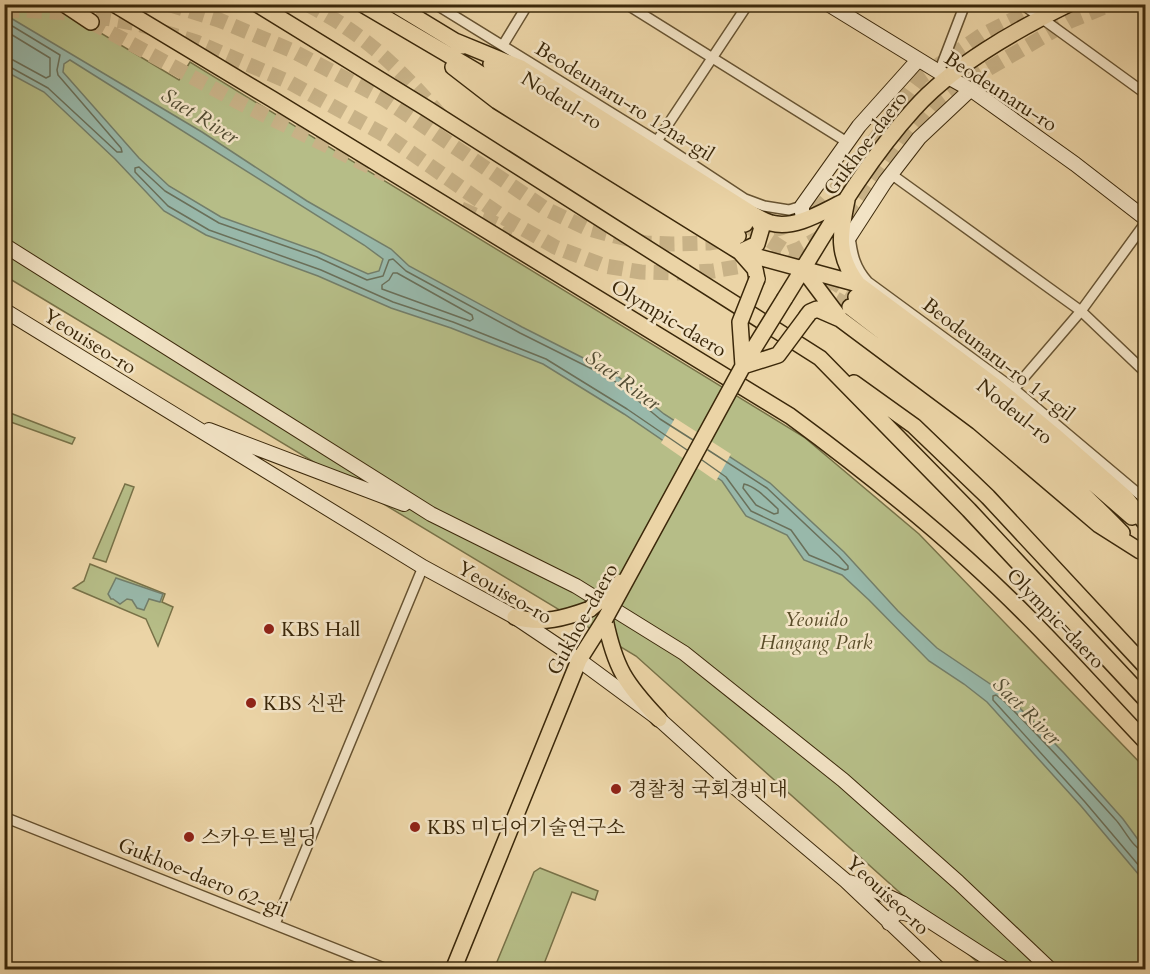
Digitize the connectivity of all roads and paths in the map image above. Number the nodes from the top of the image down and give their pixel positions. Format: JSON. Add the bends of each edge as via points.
{"nodes":[{"id":1,"x":63,"y":4,"type":"edge"},
{"id":2,"x":114,"y":4,"type":"edge"},
{"id":3,"x":257,"y":4,"type":"edge"},
{"id":4,"x":362,"y":4,"type":"edge"},
{"id":5,"x":394,"y":4,"type":"edge"},
{"id":6,"x":435,"y":4,"type":"edge"},
{"id":7,"x":528,"y":4,"type":"edge"},
{"id":8,"x":626,"y":4,"type":"edge"},
{"id":9,"x":748,"y":4,"type":"edge"},
{"id":10,"x":828,"y":4,"type":"edge"},
{"id":11,"x":965,"y":4,"type":"edge"},
{"id":12,"x":1022,"y":4,"type":"edge"},
{"id":13,"x":1069,"y":4,"type":"edge"},
{"id":14,"x":1041,"y":18,"type":"junction"},
{"id":15,"x":91,"y":22,"type":"tunnel mouth"},
{"id":16,"x":503,"y":45,"type":"junction"},
{"id":17,"x":712,"y":58,"type":"junction"},
{"id":18,"x":918,"y":60,"type":"junction"},
{"id":19,"x":943,"y":75,"type":"junction"},
{"id":20,"x":970,"y":90,"type":"junction"},
{"id":21,"x":1146,"y":94,"type":"edge"},
{"id":22,"x":657,"y":141,"type":"junction"},
{"id":23,"x":847,"y":141,"type":"junction"},
{"id":24,"x":891,"y":174,"type":"junction"},
{"id":25,"x":847,"y":200,"type":"junction"},
{"id":26,"x":802,"y":210,"type":"joint"},
{"id":27,"x":1146,"y":221,"type":"edge"},
{"id":28,"x":744,"y":232,"type":"junction"},
{"id":29,"x":848,"y":237,"type":"joint"},
{"id":30,"x":4,"y":246,"type":"edge"},
{"id":31,"x":803,"y":269,"type":"junction"},
{"id":32,"x":851,"y":302,"type":"junction"},
{"id":33,"x":4,"y":310,"type":"edge"},
{"id":34,"x":1081,"y":311,"type":"junction"},
{"id":35,"x":820,"y":358,"type":"junction"},
{"id":36,"x":743,"y":366,"type":"junction"},
{"id":37,"x":1146,"y":373,"type":"edge"},
{"id":38,"x":1014,"y":389,"type":"junction"},
{"id":39,"x":178,"y":418,"type":"junction"},
{"id":40,"x":1146,"y":500,"type":"edge"},
{"id":41,"x":431,"y":514,"type":"junction"},
{"id":42,"x":1146,"y":527,"type":"edge"},
{"id":43,"x":1143,"y":554,"type":"edge"},
{"id":44,"x":423,"y":567,"type":"junction"},
{"id":45,"x":630,"y":575,"type":"junction"},
{"id":46,"x":515,"y":617,"type":"junction"},
{"id":47,"x":605,"y":619,"type":"junction"},
{"id":48,"x":579,"y":660,"type":"junction"},
{"id":49,"x":1146,"y":667,"type":"edge"},
{"id":50,"x":1146,"y":700,"type":"edge"},
{"id":51,"x":659,"y":719,"type":"junction"},
{"id":52,"x":1146,"y":742,"type":"edge"},
{"id":53,"x":4,"y":817,"type":"edge"},
{"id":54,"x":846,"y":881,"type":"junction"},
{"id":55,"x":931,"y":922,"type":"junction"},
{"id":56,"x":889,"y":923,"type":"junction"},
{"id":57,"x":275,"y":924,"type":"junction"},
{"id":58,"x":389,"y":969,"type":"edge"},
{"id":59,"x":453,"y":969,"type":"edge"},
{"id":60,"x":940,"y":969,"type":"edge"},
{"id":61,"x":1006,"y":969,"type":"edge"},
{"id":62,"x":1051,"y":969,"type":"edge"}],
"edges":[{"from":1,"to":15,"type":"main road"},
{"from":2,"to":52,"type":"main road","name":"Olympic-daero","via":[[790,416],[840,452],[960,553],[1027,616]]},
{"from":3,"to":35,"type":"main road","name":"Olympic-daero"},
{"from":4,"to":28,"type":"main road","name":"Nodeul-ro"},
{"from":5,"to":28,"type":"main road","name":"Nodeul-ro"},
{"from":6,"to":16,"type":"street","name":"Beodeunaru-ro 12na-gil"},
{"from":7,"to":16,"type":"street"},
{"from":8,"to":17,"type":"street"},
{"from":9,"to":17,"type":"street"},
{"from":10,"to":18,"type":"main road","name":"Beodeunaru-ro"},
{"from":11,"to":19,"type":"street"},
{"from":12,"to":14,"type":"street"},
{"from":13,"to":14,"type":"main road","name":"Gukhoe-daero"},
{"from":14,"to":19,"type":"main road","name":"Gukhoe-daero"},
{"from":14,"to":21,"type":"street"},
{"from":16,"to":22,"type":"street","name":"Beodeunaru-ro 12na-gil"},
{"from":17,"to":22,"type":"street"},
{"from":17,"to":23,"type":"street"},
{"from":18,"to":19,"type":"main road","name":"Beodeunaru-ro"},
{"from":18,"to":23,"type":"main road"},
{"from":19,"to":20,"type":"main road","name":"Beodeunaru-ro"},
{"from":19,"to":25,"type":"main road","name":"Gukhoe-daero","via":[[871,163]]},
{"from":20,"to":24,"type":"main road","via":[[919,138]]},
{"from":20,"to":27,"type":"main road","name":"Beodeunaru-ro","via":[[1075,164]]},
{"from":22,"to":26,"type":"street","name":"Beodeunaru-ro 12na-gil","via":[[745,199],[764,206]]},
{"from":23,"to":26,"type":"main road"},
{"from":24,"to":29,"type":"main road"},
{"from":24,"to":34,"type":"street"},
{"from":25,"to":28,"type":"main road","via":[[792,223]]},
{"from":25,"to":31,"type":"main road","name":"Gukhoe-daero"},
{"from":25,"to":32,"type":"main road","via":[[841,229]]},
{"from":27,"to":34,"type":"street"},
{"from":28,"to":31,"type":"main road"},
{"from":28,"to":36,"type":"main road","bridge":true,"via":[[757,279],[740,322]]},
{"from":29,"to":38,"type":"street","name":"Beodeunaru-ro 14-gil","via":[[856,264],[868,282]]},
{"from":30,"to":41,"type":"main road"},
{"from":31,"to":32,"type":"main road"},
{"from":31,"to":32,"type":"main road"},
{"from":31,"to":36,"type":"main road","name":"Gukhoe-daero","bridge":true},
{"from":32,"to":36,"type":"main road","bridge":true,"via":[[810,312],[778,356]]},
{"from":32,"to":42,"type":"main road","name":"Nodeul-ro","via":[[1035,432]]},
{"from":32,"to":43,"type":"main road","name":"Nodeul-ro","via":[[1091,501]]},
{"from":33,"to":39,"type":"main road","name":"Yeouiseo-ro"},
{"from":34,"to":37,"type":"street"},
{"from":34,"to":38,"type":"street"},
{"from":35,"to":49,"type":"main road","via":[[928,439],[988,497]]},
{"from":35,"to":50,"type":"main road","name":"Olympic-daero"},
{"from":36,"to":45,"type":"main road","name":"Gukhoe-daero","bridge":true},
{"from":38,"to":40,"type":"street","name":"Beodeunaru-ro 14-gil"},
{"from":39,"to":41,"type":"main road"},
{"from":39,"to":44,"type":"main road","name":"Yeouiseo-ro"},
{"from":41,"to":62,"type":"main road","via":[[576,586],[684,653],[843,780]]},
{"from":44,"to":46,"type":"main road","name":"Yeouiseo-ro"},
{"from":44,"to":57,"type":"street"},
{"from":45,"to":46,"type":"main road","bridge":true,"via":[[590,609],[571,616],[546,621]]},
{"from":45,"to":47,"type":"main road","name":"Gukhoe-daero","bridge":true},
{"from":46,"to":48,"type":"main road","name":"Yeouiseo-ro"},
{"from":47,"to":48,"type":"main road","name":"Gukhoe-daero"},
{"from":47,"to":51,"type":"main road","via":[[611,649],[625,681]]},
{"from":48,"to":51,"type":"main road","name":"Yeouiseo-ro"},
{"from":48,"to":59,"type":"main road","name":"Gukhoe-daero"},
{"from":51,"to":54,"type":"main road","name":"Yeouiseo-ro"},
{"from":53,"to":57,"type":"street","name":"Gukhoe-daero 62-gil"},
{"from":54,"to":55,"type":"main road","via":[[890,897]]},
{"from":54,"to":56,"type":"main road","name":"Yeouiseo-ro"},
{"from":55,"to":56,"type":"main road","via":[[903,913],[893,915]]},
{"from":55,"to":61,"type":"main road"},
{"from":56,"to":60,"type":"main road","name":"Yeouiseo-ro"},
{"from":57,"to":58,"type":"street","name":"Gukhoe-daero 62-gil"}]}
